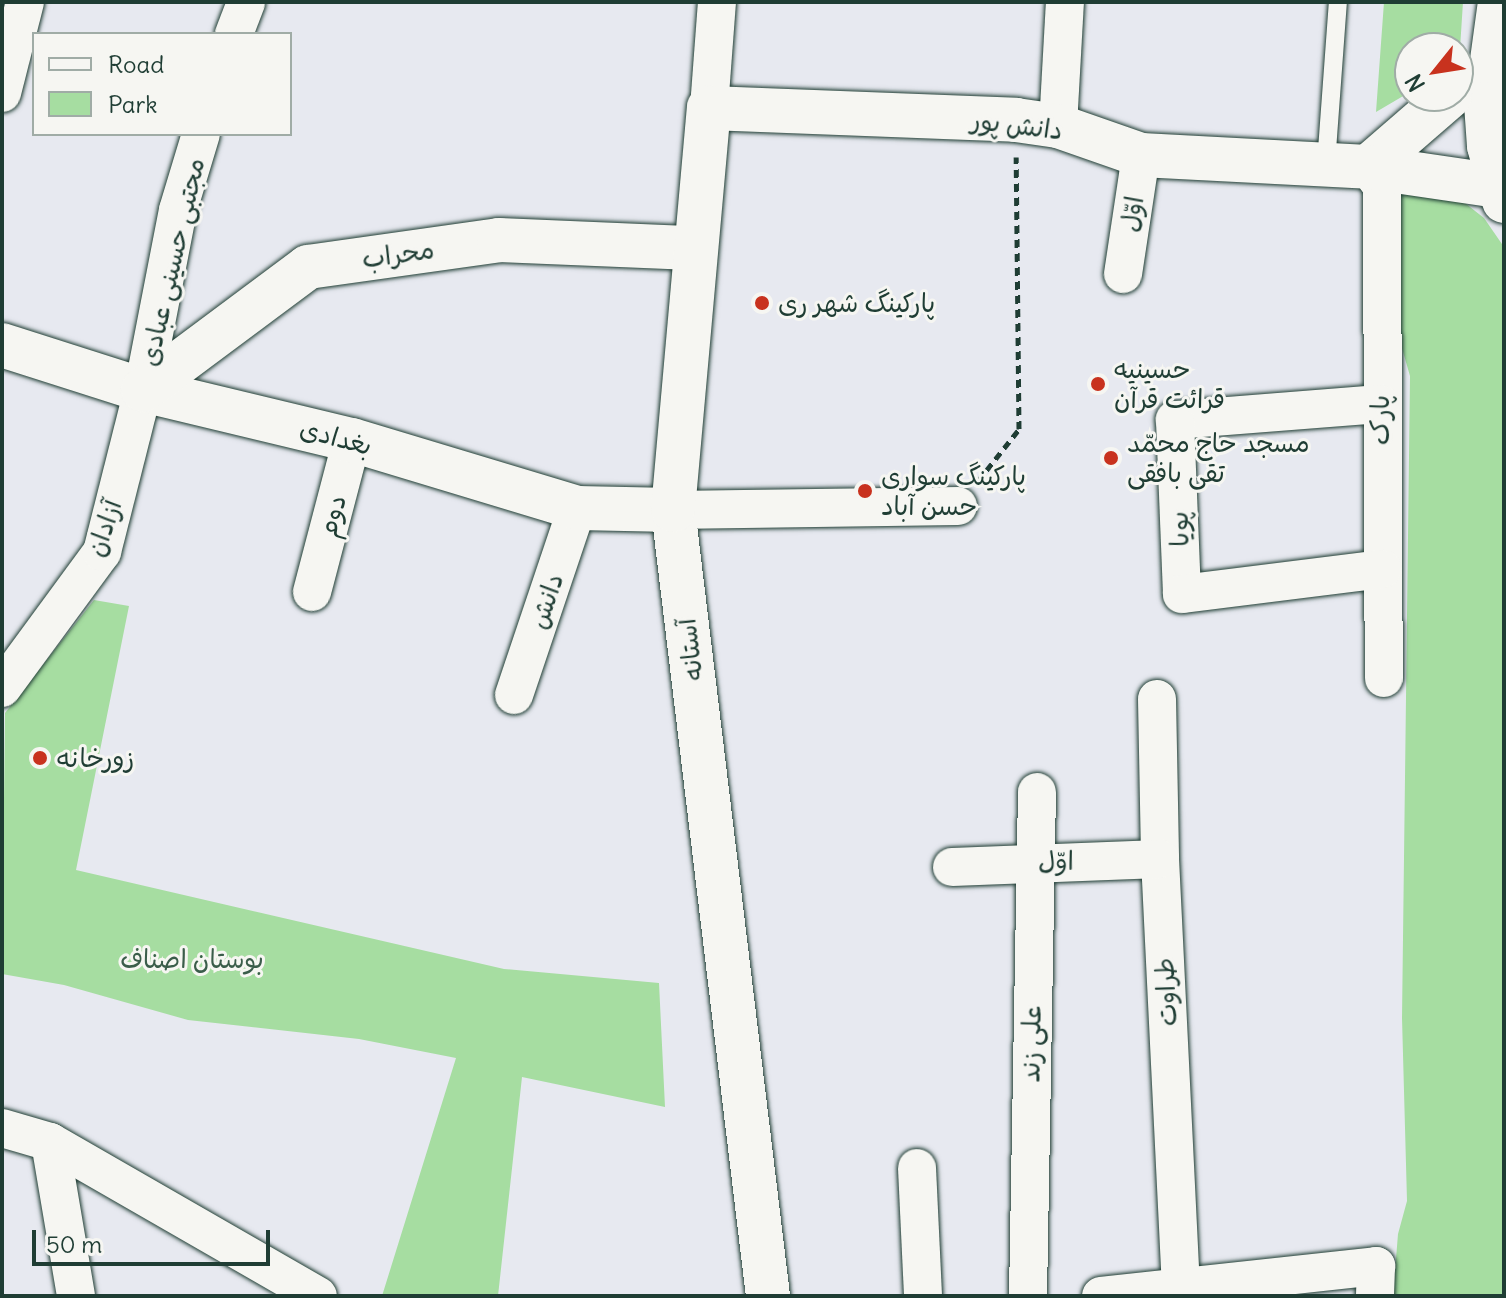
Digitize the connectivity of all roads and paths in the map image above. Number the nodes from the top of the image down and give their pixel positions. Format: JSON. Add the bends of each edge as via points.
{"nodes":[{"id":1,"x":246,"y":2,"type":"edge"},
{"id":2,"x":717,"y":2,"type":"edge"},
{"id":3,"x":1065,"y":2,"type":"edge"},
{"id":4,"x":1338,"y":2,"type":"edge"},
{"id":5,"x":1500,"y":2,"type":"edge"},
{"id":6,"x":23,"y":22,"type":"edge"},
{"id":7,"x":235,"y":32,"type":"edge"},
{"id":8,"x":1474,"y":73,"type":"edge"},
{"id":9,"x":1474,"y":80,"type":"edge"},
{"id":10,"x":2,"y":93,"type":"edge"},
{"id":11,"x":709,"y":108,"type":"junction"},
{"id":12,"x":1432,"y":112,"type":"edge"},
{"id":13,"x":1016,"y":120,"type":"junction"},
{"id":14,"x":1058,"y":126,"type":"junction"},
{"id":15,"x":200,"y":136,"type":"edge"},
{"id":16,"x":1141,"y":155,"type":"junction"},
{"id":17,"x":1325,"y":167,"type":"junction"},
{"id":18,"x":1368,"y":167,"type":"junction"},
{"id":19,"x":1501,"y":194,"type":"edge"},
{"id":20,"x":693,"y":248,"type":"junction"},
{"id":21,"x":1123,"y":274,"type":"dead end"},
{"id":22,"x":2,"y":345,"type":"edge"},
{"id":23,"x":143,"y":390,"type":"junction"},
{"id":24,"x":1380,"y":404,"type":"junction"},
{"id":25,"x":352,"y":440,"type":"junction"},
{"id":26,"x":958,"y":506,"type":"joint"},
{"id":27,"x":577,"y":508,"type":"junction"},
{"id":28,"x":673,"y":510,"type":"junction"},
{"id":29,"x":1382,"y":569,"type":"junction"},
{"id":30,"x":312,"y":592,"type":"dead end"},
{"id":31,"x":1384,"y":678,"type":"dead end"},
{"id":32,"x":2,"y":688,"type":"edge"},
{"id":33,"x":514,"y":695,"type":"dead end"},
{"id":34,"x":1157,"y":699,"type":"dead end"},
{"id":35,"x":1037,"y":792,"type":"dead end"},
{"id":36,"x":1160,"y":859,"type":"junction"},
{"id":37,"x":1033,"y":862,"type":"junction"},
{"id":38,"x":952,"y":867,"type":"dead end"},
{"id":39,"x":2,"y":1128,"type":"edge"},
{"id":40,"x":50,"y":1142,"type":"junction"},
{"id":41,"x":917,"y":1168,"type":"dead end"},
{"id":42,"x":1376,"y":1281,"type":"edge"},
{"id":43,"x":1180,"y":1291,"type":"edge"},
{"id":44,"x":76,"y":1296,"type":"edge"},
{"id":45,"x":318,"y":1296,"type":"edge"},
{"id":46,"x":768,"y":1296,"type":"edge"},
{"id":47,"x":923,"y":1296,"type":"edge"},
{"id":48,"x":1028,"y":1296,"type":"edge"},
{"id":49,"x":1101,"y":1296,"type":"edge"}],
"edges":[{"from":1,"to":7,"type":"street"},
{"from":2,"to":11,"type":"street","name":"آستانه"},
{"from":3,"to":14,"type":"street"},
{"from":4,"to":17,"type":"lane"},
{"from":5,"to":8,"type":"street"},
{"from":6,"to":10,"type":"street"},
{"from":9,"to":19,"type":"street"},
{"from":11,"to":13,"type":"street","name":"دانش پور"},
{"from":11,"to":20,"type":"street","name":"آستانه"},
{"from":12,"to":18,"type":"street"},
{"from":13,"to":14,"type":"street","name":"دانش پور"},
{"from":13,"to":26,"type":"path","via":[[1019,429]]},
{"from":14,"to":16,"type":"street","name":"دانش پور"},
{"from":15,"to":23,"type":"street","name":"مجتبی حسینی عبادی","via":[[178,210]]},
{"from":16,"to":17,"type":"street","name":"دانش پور"},
{"from":16,"to":21,"type":"street","name":"اوّل"},
{"from":17,"to":18,"type":"street","name":"دانش پور"},
{"from":18,"to":19,"type":"street","name":"دانش پور"},
{"from":18,"to":24,"type":"street","name":"پارک","via":[[1382,186]]},
{"from":20,"to":23,"type":"street","name":"محراب","via":[[499,240],[308,267]]},
{"from":20,"to":28,"type":"street","name":"آستانه"},
{"from":22,"to":23,"type":"street","name":"بغدادی"},
{"from":23,"to":25,"type":"street","name":"بغدادی"},
{"from":23,"to":32,"type":"street","name":"آزادان","via":[[102,552]]},
{"from":24,"to":29,"type":"street","name":"پارک"},
{"from":24,"to":29,"type":"street","name":"پویا","via":[[1175,420],[1182,594]]},
{"from":25,"to":27,"type":"street","name":"بغدادی"},
{"from":25,"to":30,"type":"street","name":"دوم"},
{"from":26,"to":28,"type":"street"},
{"from":27,"to":28,"type":"street","name":"بغدادی"},
{"from":27,"to":33,"type":"street","name":"دانش"},
{"from":28,"to":46,"type":"street","name":"آستانه"},
{"from":29,"to":31,"type":"street","name":"پارک"},
{"from":34,"to":36,"type":"street","name":"طراوت"},
{"from":35,"to":37,"type":"street","name":"علی زند"},
{"from":36,"to":37,"type":"street","name":"اوّل"},
{"from":36,"to":43,"type":"street","name":"طراوت"},
{"from":37,"to":38,"type":"street","name":"اوّل"},
{"from":37,"to":48,"type":"street","name":"علی زند"},
{"from":39,"to":40,"type":"street"},
{"from":40,"to":44,"type":"street"},
{"from":40,"to":45,"type":"street"},
{"from":41,"to":47,"type":"street"},
{"from":42,"to":43,"type":"street"},
{"from":43,"to":49,"type":"street"}]}
